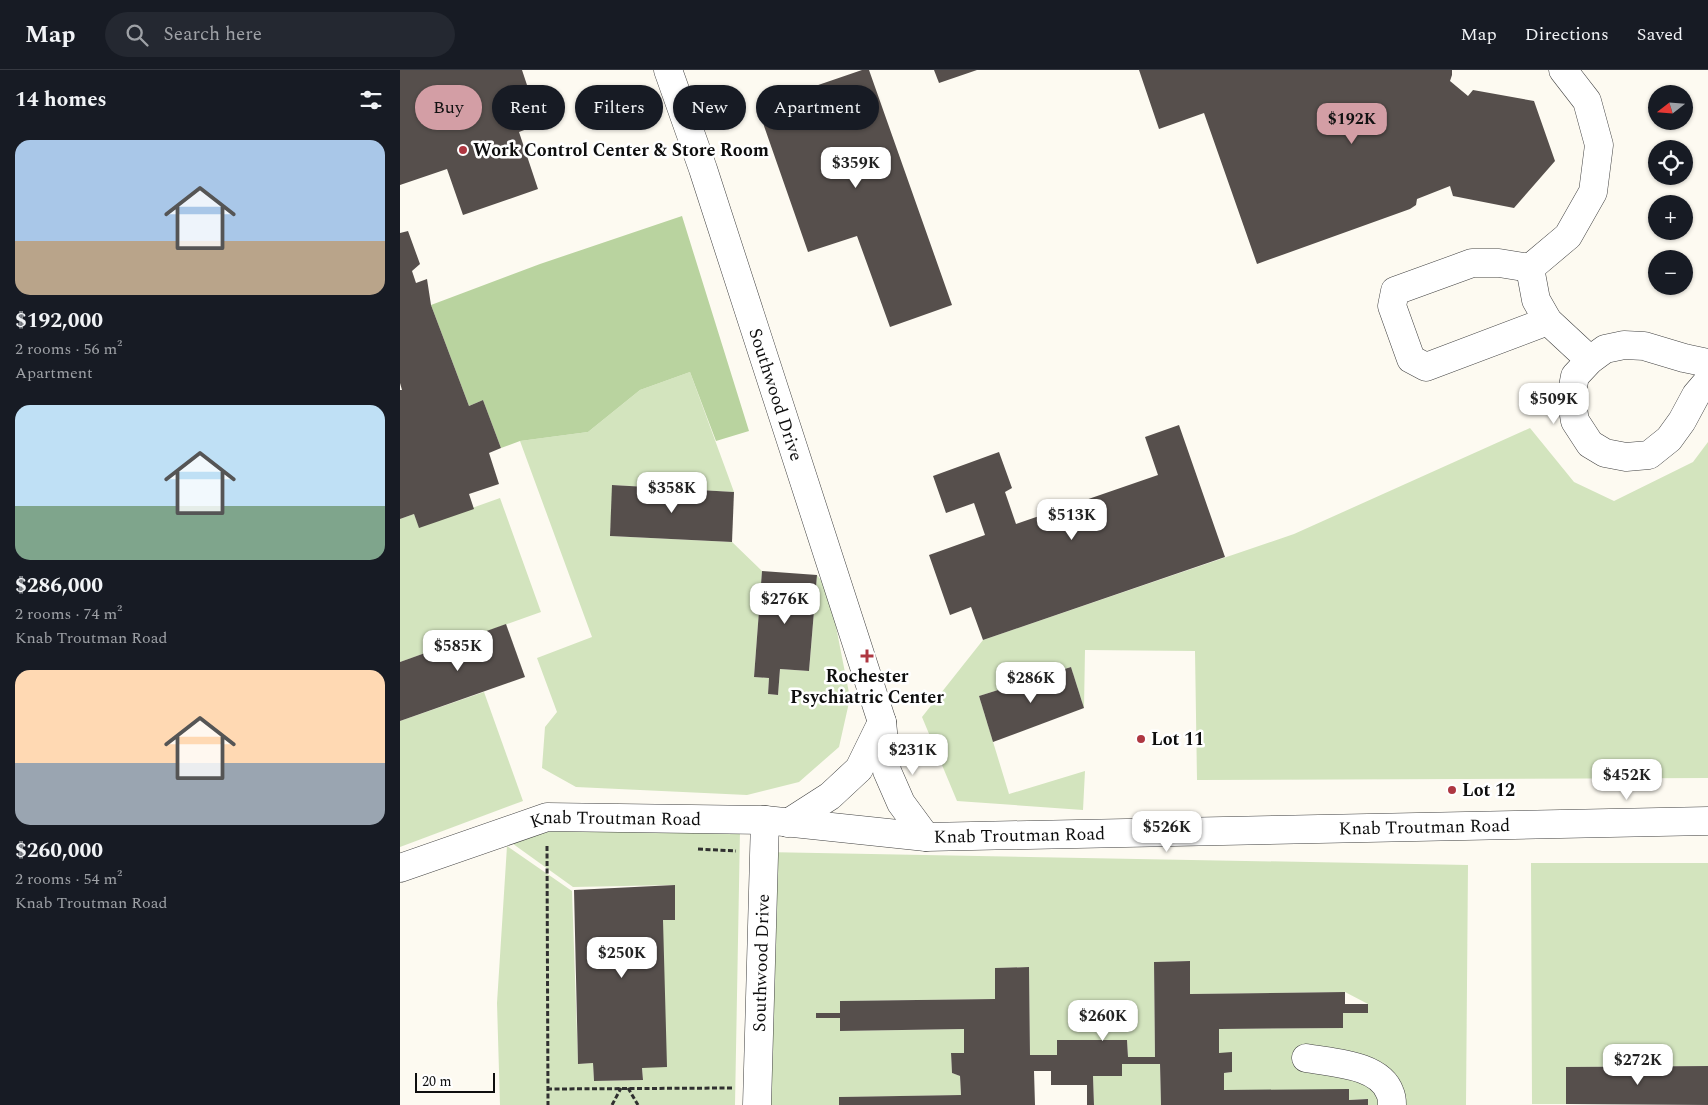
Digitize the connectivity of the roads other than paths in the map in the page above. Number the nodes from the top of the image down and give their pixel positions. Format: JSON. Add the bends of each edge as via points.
{"nodes":[{"id":1,"x":668,"y":70,"type":"edge"},
{"id":2,"x":1563,"y":70,"type":"edge"},
{"id":3,"x":1530,"y":268,"type":"junction"},
{"id":4,"x":1548,"y":321,"type":"junction"},
{"id":5,"x":1590,"y":360,"type":"junction"},
{"id":6,"x":1708,"y":363,"type":"edge"},
{"id":7,"x":1708,"y":381,"type":"edge"},
{"id":8,"x":882,"y":722,"type":"junction"},
{"id":9,"x":1708,"y":821,"type":"edge"},
{"id":10,"x":776,"y":822,"type":"junction"},
{"id":11,"x":926,"y":837,"type":"junction"},
{"id":12,"x":400,"y":868,"type":"edge"},
{"id":13,"x":1306,"y":1058,"type":"dead end"},
{"id":14,"x":758,"y":1096,"type":"edge"},
{"id":15,"x":1392,"y":1105,"type":"edge"}],
"edges":[{"from":1,"to":8,"type":"street","name":"Southwood Drive"},
{"from":2,"to":3,"type":"street","via":[[1587,101],[1599,145],[1594,192],[1568,236]]},
{"from":3,"to":4,"type":"street","via":[[1536,300]]},
{"from":3,"to":4,"type":"street","via":[[1472,263],[1395,291],[1392,306],[1411,359],[1426,367]]},
{"from":4,"to":5,"type":"street"},
{"from":5,"to":6,"type":"street","via":[[1605,349],[1624,345],[1644,346]]},
{"from":5,"to":7,"type":"street","via":[[1575,376],[1571,398],[1575,421],[1590,444],[1605,453],[1626,457],[1649,454],[1669,439]]},
{"from":8,"to":10,"type":"street","via":[[859,769],[830,796]]},
{"from":8,"to":11,"type":"street","name":"Southwood Drive","via":[[887,770],[901,803]]},
{"from":9,"to":11,"type":"street","name":"Knab Troutman Road"},
{"from":10,"to":11,"type":"street","name":"Knab Troutman Road"},
{"from":10,"to":12,"type":"street","name":"Knab Troutman Road","via":[[547,817]]},
{"from":10,"to":14,"type":"street","name":"Southwood Drive"},
{"from":13,"to":15,"type":"street","via":[[1368,1071],[1385,1084]]}]}
